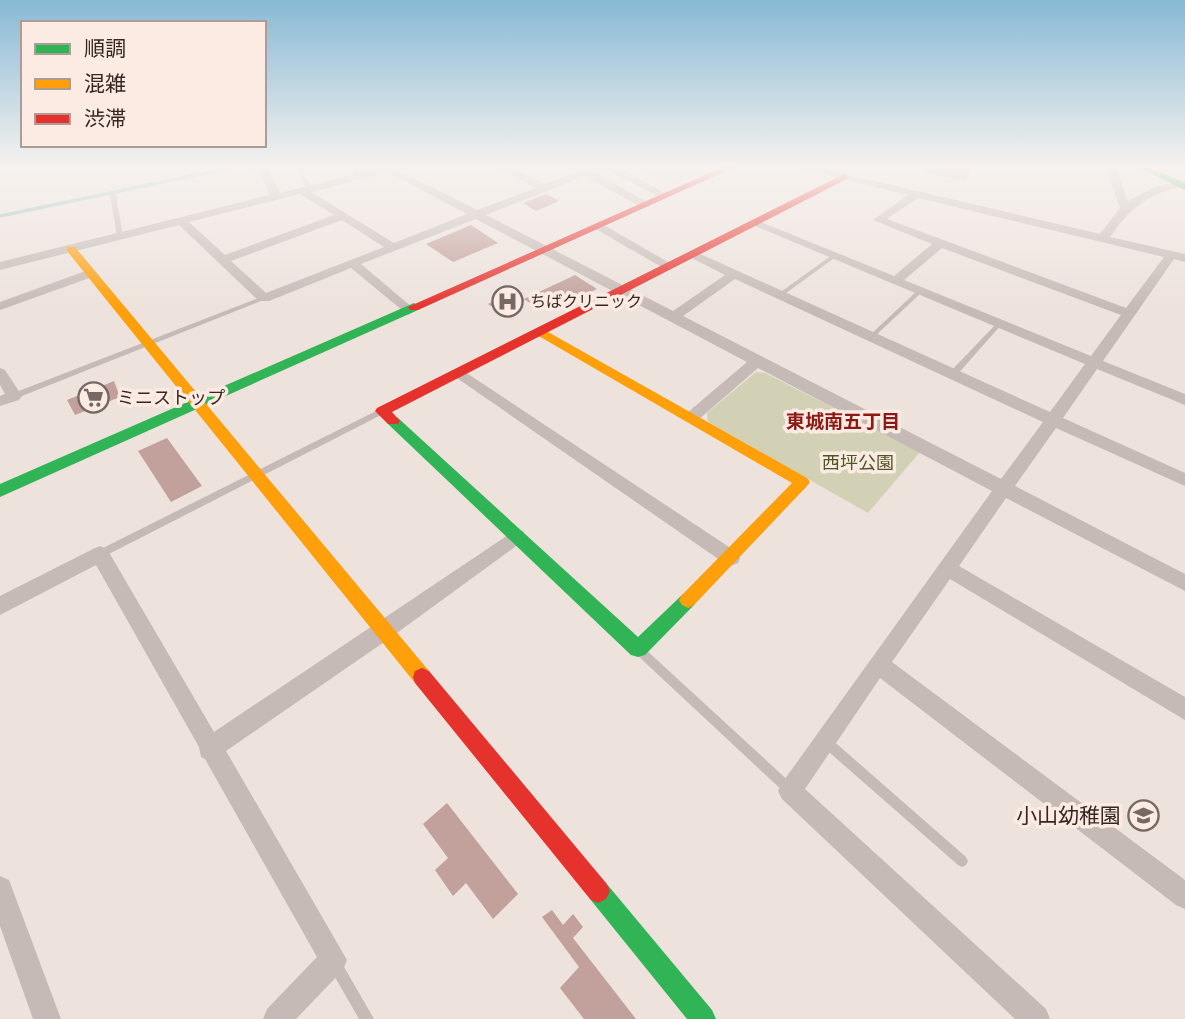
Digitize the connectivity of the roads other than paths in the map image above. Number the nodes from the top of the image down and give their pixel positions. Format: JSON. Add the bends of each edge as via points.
{"nodes":[{"id":1,"x":116,"y":214,"type":"edge"},
{"id":2,"x":215,"y":214,"type":"edge"},
{"id":3,"x":339,"y":214,"type":"edge"},
{"id":4,"x":471,"y":214,"type":"edge"},
{"id":5,"x":478,"y":214,"type":"edge"},
{"id":6,"x":626,"y":214,"type":"edge"},
{"id":7,"x":772,"y":214,"type":"edge"},
{"id":8,"x":888,"y":214,"type":"edge"},
{"id":9,"x":996,"y":214,"type":"edge"},
{"id":10,"x":1120,"y":214,"type":"edge"},
{"id":11,"x":474,"y":215,"type":"junction"},
{"id":12,"x":343,"y":216,"type":"junction"},
{"id":13,"x":182,"y":222,"type":"junction"},
{"id":14,"x":754,"y":223,"type":"junction"},
{"id":15,"x":598,"y":226,"type":"junction"},
{"id":16,"x":120,"y":236,"type":"junction"},
{"id":17,"x":1103,"y":238,"type":"junction"},
{"id":18,"x":940,"y":243,"type":"junction"},
{"id":19,"x":71,"y":248,"type":"junction"},
{"id":20,"x":394,"y":248,"type":"junction"},
{"id":21,"x":543,"y":251,"type":"junction"},
{"id":22,"x":692,"y":255,"type":"junction"},
{"id":23,"x":834,"y":256,"type":"junction"},
{"id":24,"x":1178,"y":257,"type":"edge"},
{"id":25,"x":222,"y":260,"type":"junction"},
{"id":26,"x":353,"y":264,"type":"junction"},
{"id":27,"x":0,"y":266,"type":"edge"},
{"id":28,"x":669,"y":266,"type":"junction"},
{"id":29,"x":91,"y":274,"type":"junction"},
{"id":30,"x":734,"y":274,"type":"junction"},
{"id":31,"x":896,"y":281,"type":"junction"},
{"id":32,"x":620,"y":291,"type":"junction"},
{"id":33,"x":920,"y":291,"type":"junction"},
{"id":34,"x":780,"y":295,"type":"junction"},
{"id":35,"x":264,"y":299,"type":"junction"},
{"id":36,"x":0,"y":306,"type":"edge"},
{"id":37,"x":408,"y":311,"type":"junction"},
{"id":38,"x":1130,"y":314,"type":"junction"},
{"id":39,"x":672,"y":318,"type":"junction"},
{"id":40,"x":999,"y":324,"type":"junction"},
{"id":41,"x":541,"y":332,"type":"junction"},
{"id":42,"x":871,"y":337,"type":"junction"},
{"id":43,"x":150,"y":344,"type":"junction"},
{"id":44,"x":756,"y":362,"type":"junction"},
{"id":45,"x":1095,"y":363,"type":"junction"},
{"id":46,"x":0,"y":373,"type":"edge"},
{"id":47,"x":459,"y":373,"type":"junction"},
{"id":48,"x":953,"y":374,"type":"junction"},
{"id":49,"x":7,"y":399,"type":"edge"},
{"id":50,"x":1185,"y":400,"type":"edge"},
{"id":51,"x":198,"y":404,"type":"junction"},
{"id":52,"x":382,"y":411,"type":"junction"},
{"id":53,"x":692,"y":417,"type":"junction"},
{"id":54,"x":1052,"y":419,"type":"junction"},
{"id":55,"x":257,"y":475,"type":"junction"},
{"id":56,"x":1185,"y":480,"type":"edge"},
{"id":57,"x":1004,"y":489,"type":"junction"},
{"id":58,"x":0,"y":491,"type":"edge"},
{"id":59,"x":517,"y":536,"type":"junction"},
{"id":60,"x":100,"y":554,"type":"junction"},
{"id":61,"x":731,"y":558,"type":"junction"},
{"id":62,"x":947,"y":568,"type":"junction"},
{"id":63,"x":1185,"y":583,"type":"edge"},
{"id":64,"x":0,"y":606,"type":"edge"},
{"id":65,"x":383,"y":632,"type":"junction"},
{"id":66,"x":638,"y":649,"type":"junction"},
{"id":67,"x":878,"y":664,"type":"junction"},
{"id":68,"x":1185,"y":709,"type":"edge"},
{"id":69,"x":825,"y":740,"type":"junction"},
{"id":70,"x":209,"y":750,"type":"junction"},
{"id":71,"x":790,"y":790,"type":"junction"},
{"id":72,"x":962,"y":861,"type":"dead end"},
{"id":73,"x":0,"y":889,"type":"edge"},
{"id":74,"x":1185,"y":896,"type":"edge"},
{"id":75,"x":333,"y":961,"type":"junction"},
{"id":76,"x":47,"y":1019,"type":"edge"},
{"id":77,"x":277,"y":1019,"type":"edge"},
{"id":78,"x":366,"y":1019,"type":"edge"},
{"id":79,"x":703,"y":1019,"type":"edge"},
{"id":80,"x":1036,"y":1019,"type":"edge"}],
"edges":[{"from":1,"to":16,"type":"lane"},
{"from":2,"to":13,"type":"street"},
{"from":3,"to":12,"type":"street"},
{"from":4,"to":11,"type":"street"},
{"from":5,"to":11,"type":"street"},
{"from":6,"to":15,"type":"street"},
{"from":7,"to":14,"type":"street"},
{"from":8,"to":18,"type":"street","via":[[879,220]]},
{"from":9,"to":17,"type":"street"},
{"from":10,"to":17,"type":"street"},
{"from":11,"to":20,"type":"street"},
{"from":11,"to":21,"type":"street"},
{"from":12,"to":20,"type":"street"},
{"from":12,"to":25,"type":"street"},
{"from":13,"to":16,"type":"street"},
{"from":13,"to":25,"type":"street"},
{"from":14,"to":22,"type":"street"},
{"from":14,"to":23,"type":"street"},
{"from":15,"to":21,"type":"street"},
{"from":15,"to":28,"type":"street"},
{"from":16,"to":19,"type":"street"},
{"from":17,"to":24,"type":"street"},
{"from":18,"to":31,"type":"street"},
{"from":18,"to":38,"type":"street"},
{"from":19,"to":27,"type":"street"},
{"from":19,"to":29,"type":"street"},
{"from":20,"to":26,"type":"street"},
{"from":21,"to":32,"type":"street"},
{"from":21,"to":37,"type":"street"},
{"from":22,"to":28,"type":"street"},
{"from":22,"to":30,"type":"street"},
{"from":23,"to":31,"type":"street"},
{"from":23,"to":34,"type":"lane"},
{"from":24,"to":38,"type":"street"},
{"from":25,"to":35,"type":"street"},
{"from":26,"to":35,"type":"street"},
{"from":26,"to":37,"type":"street"},
{"from":28,"to":32,"type":"street"},
{"from":29,"to":36,"type":"street"},
{"from":29,"to":43,"type":"street"},
{"from":30,"to":34,"type":"street"},
{"from":30,"to":39,"type":"street"},
{"from":31,"to":33,"type":"street"},
{"from":32,"to":39,"type":"street"},
{"from":32,"to":41,"type":"street"},
{"from":33,"to":40,"type":"street"},
{"from":33,"to":42,"type":"lane"},
{"from":34,"to":42,"type":"street"},
{"from":35,"to":43,"type":"lane"},
{"from":37,"to":51,"type":"street"},
{"from":38,"to":45,"type":"street"},
{"from":39,"to":44,"type":"street"},
{"from":40,"to":45,"type":"street"},
{"from":40,"to":48,"type":"lane"},
{"from":41,"to":47,"type":"street"},
{"from":41,"to":53,"type":"street"},
{"from":42,"to":48,"type":"street"},
{"from":43,"to":49,"type":"lane"},
{"from":43,"to":51,"type":"street"},
{"from":44,"to":53,"type":"street"},
{"from":44,"to":57,"type":"street"},
{"from":45,"to":50,"type":"street"},
{"from":45,"to":54,"type":"street"},
{"from":46,"to":49,"type":"street"},
{"from":47,"to":52,"type":"street"},
{"from":47,"to":61,"type":"street"},
{"from":48,"to":54,"type":"street"},
{"from":51,"to":55,"type":"street"},
{"from":51,"to":58,"type":"street"},
{"from":52,"to":55,"type":"lane"},
{"from":52,"to":59,"type":"street"},
{"from":53,"to":61,"type":"street","via":[[802,482]]},
{"from":54,"to":56,"type":"street"},
{"from":54,"to":57,"type":"street"},
{"from":55,"to":60,"type":"lane"},
{"from":55,"to":65,"type":"street"},
{"from":57,"to":62,"type":"street"},
{"from":57,"to":63,"type":"street"},
{"from":59,"to":65,"type":"street"},
{"from":59,"to":66,"type":"street"},
{"from":60,"to":64,"type":"street"},
{"from":60,"to":70,"type":"street"},
{"from":61,"to":66,"type":"street"},
{"from":62,"to":67,"type":"street"},
{"from":62,"to":68,"type":"street"},
{"from":65,"to":70,"type":"street"},
{"from":65,"to":79,"type":"street"},
{"from":66,"to":71,"type":"lane"},
{"from":67,"to":69,"type":"street"},
{"from":67,"to":74,"type":"street"},
{"from":69,"to":71,"type":"street"},
{"from":69,"to":72,"type":"lane"},
{"from":70,"to":75,"type":"street"},
{"from":71,"to":80,"type":"street"},
{"from":73,"to":76,"type":"street"},
{"from":75,"to":77,"type":"street"},
{"from":75,"to":78,"type":"lane"}]}
